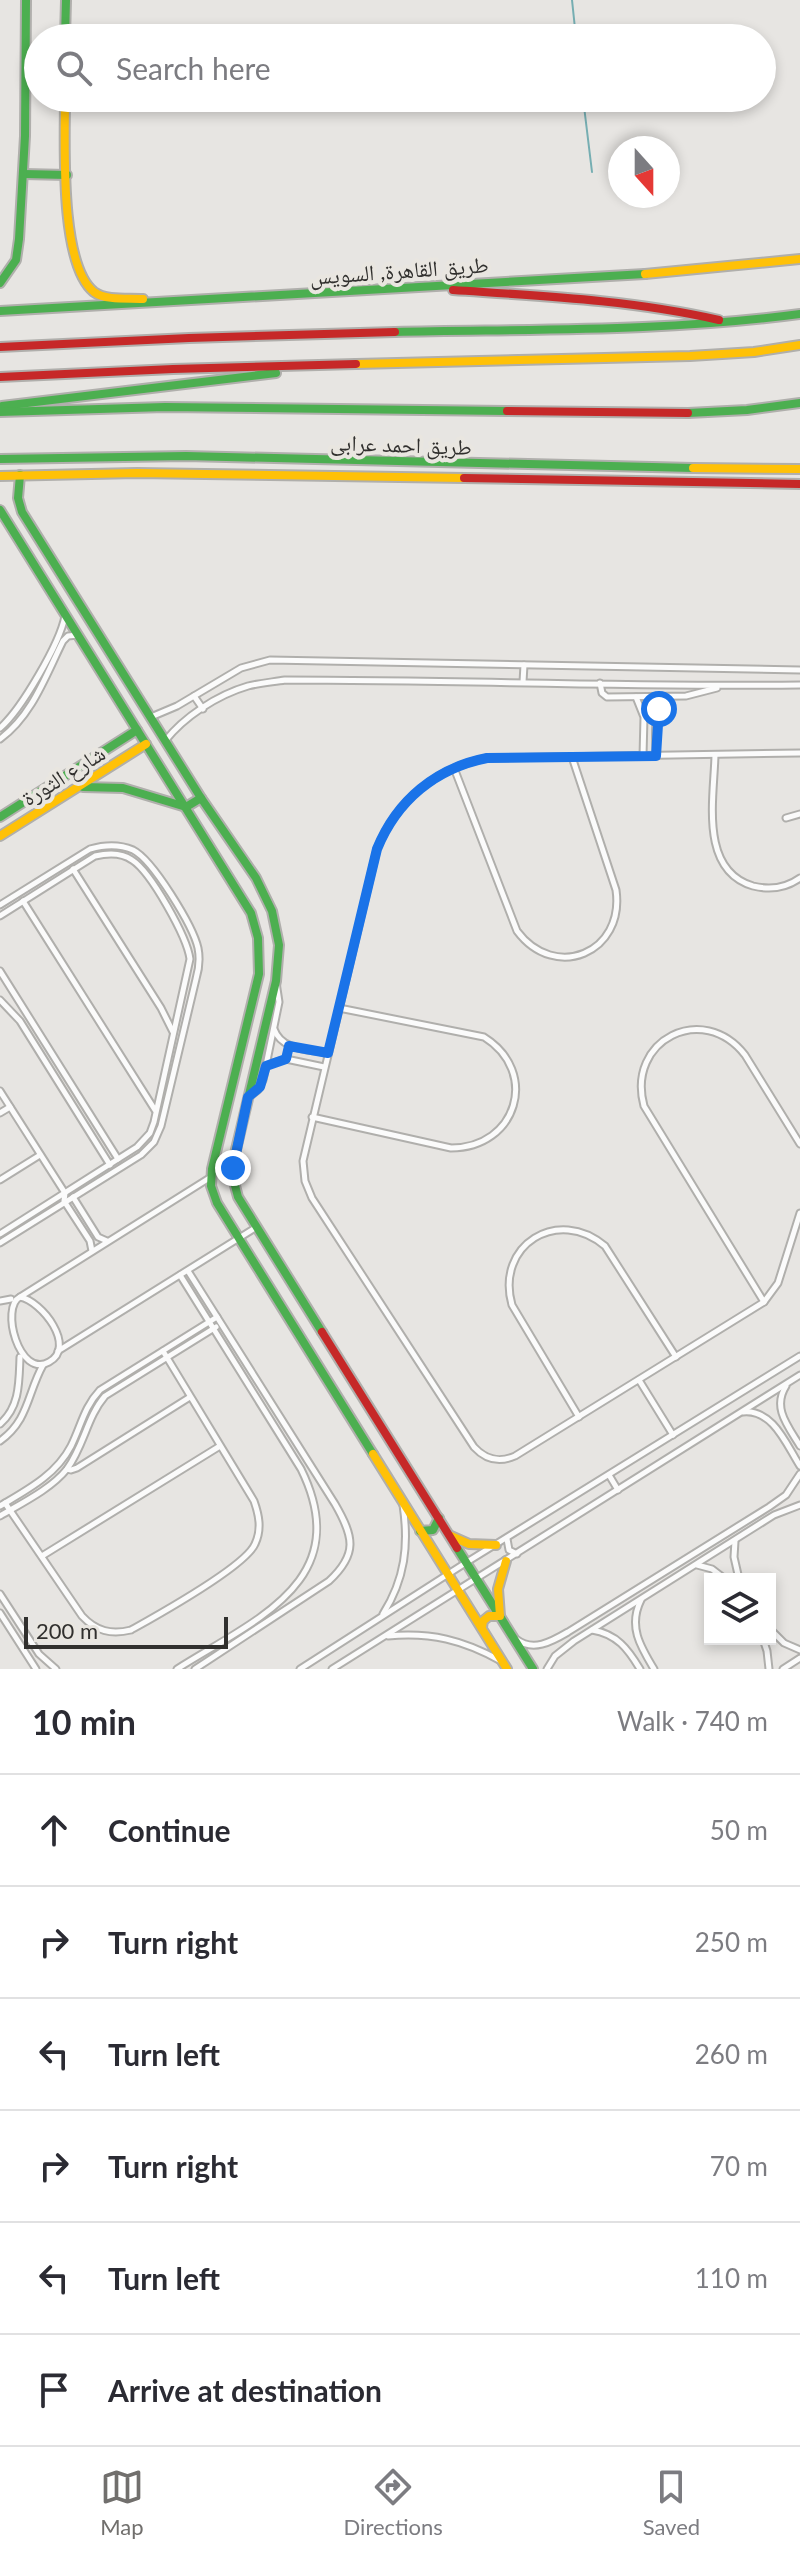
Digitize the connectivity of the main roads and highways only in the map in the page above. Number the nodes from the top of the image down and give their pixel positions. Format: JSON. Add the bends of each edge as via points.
{"nodes":[{"id":1,"x":26,"y":0,"type":"edge"},
{"id":2,"x":66,"y":0,"type":"edge"},
{"id":3,"x":26,"y":24,"type":"edge"},
{"id":4,"x":65,"y":24,"type":"edge"},
{"id":5,"x":25,"y":112,"type":"edge"},
{"id":6,"x":65,"y":112,"type":"edge"},
{"id":7,"x":24,"y":174,"type":"junction"},
{"id":8,"x":67,"y":175,"type":"junction"},
{"id":9,"x":800,"y":259,"type":"edge"},
{"id":10,"x":0,"y":283,"type":"edge"},
{"id":11,"x":405,"y":288,"type":"junction"},
{"id":12,"x":155,"y":302,"type":"junction"},
{"id":13,"x":0,"y":311,"type":"edge"},
{"id":14,"x":800,"y":314,"type":"edge"},
{"id":15,"x":728,"y":323,"type":"junction"},
{"id":16,"x":800,"y":345,"type":"edge"},
{"id":17,"x":0,"y":347,"type":"edge"},
{"id":18,"x":319,"y":366,"type":"junction"},
{"id":19,"x":0,"y":377,"type":"edge"},
{"id":20,"x":800,"y":403,"type":"edge"},
{"id":21,"x":0,"y":409,"type":"edge"},
{"id":22,"x":176,"y":458,"type":"junction"},
{"id":23,"x":0,"y":459,"type":"edge"},
{"id":24,"x":800,"y":469,"type":"edge"},
{"id":25,"x":176,"y":474,"type":"junction"},
{"id":26,"x":20,"y":475,"type":"junction"},
{"id":27,"x":0,"y":476,"type":"edge"},
{"id":28,"x":800,"y":484,"type":"edge"},
{"id":29,"x":0,"y":510,"type":"edge"},
{"id":30,"x":39,"y":540,"type":"junction"},
{"id":31,"x":26,"y":549,"type":"junction"},
{"id":32,"x":137,"y":730,"type":"junction"},
{"id":33,"x":146,"y":744,"type":"junction"},
{"id":34,"x":79,"y":787,"type":"junction"},
{"id":35,"x":201,"y":798,"type":"junction"},
{"id":36,"x":186,"y":807,"type":"junction"},
{"id":37,"x":0,"y":817,"type":"edge"},
{"id":38,"x":0,"y":836,"type":"edge"},
{"id":39,"x":236,"y":1071,"type":"junction"},
{"id":40,"x":254,"y":1073,"type":"junction"},
{"id":41,"x":341,"y":1365,"type":"junction"},
{"id":42,"x":324,"y":1377,"type":"junction"},
{"id":43,"x":439,"y":1518,"type":"junction"},
{"id":44,"x":420,"y":1531,"type":"junction"},
{"id":45,"x":450,"y":1536,"type":"junction"},
{"id":46,"x":496,"y":1545,"type":"road end"},
{"id":47,"x":506,"y":1561,"type":"road end"},
{"id":48,"x":500,"y":1616,"type":"junction"},
{"id":49,"x":482,"y":1628,"type":"junction"},
{"id":50,"x":505,"y":1666,"type":"edge"},
{"id":51,"x":533,"y":1669,"type":"edge"}],
"edges":[{"from":1,"to":3,"type":"main road"},
{"from":2,"to":4,"type":"main road"},
{"from":5,"to":7,"type":"main road"},
{"from":6,"to":8,"type":"main road"},
{"from":7,"to":8,"type":"main road"},
{"from":7,"to":10,"type":"main road","via":[[18,250]]},
{"from":8,"to":12,"type":"main road","via":[[71,245],[87,285],[100,295]]},
{"from":9,"to":11,"type":"main road","name":"طريق القاهرة, السويس","via":[[706,270]]},
{"from":11,"to":12,"type":"main road","name":"طريق القاهرة, السويس"},
{"from":11,"to":15,"type":"main road","via":[[549,296],[685,312]]},
{"from":12,"to":13,"type":"main road","name":"طريق القاهرة, السويس"},
{"from":14,"to":15,"type":"main road"},
{"from":15,"to":17,"type":"main road"},
{"from":16,"to":18,"type":"main road","via":[[690,356]]},
{"from":18,"to":19,"type":"main road"},
{"from":18,"to":21,"type":"main road"},
{"from":20,"to":21,"type":"main road","via":[[664,414],[329,407]]},
{"from":22,"to":23,"type":"main road","name":"طريق احمد عرابى"},
{"from":22,"to":24,"type":"main road","name":"طريق احمد عرابى"},
{"from":22,"to":25,"type":"main road"},
{"from":25,"to":26,"type":"main road","name":"طريق احمد عرابى"},
{"from":25,"to":28,"type":"main road","name":"طريق احمد عرابى"},
{"from":26,"to":27,"type":"main road","name":"طريق احمد عرابى"},
{"from":26,"to":30,"type":"main road","via":[[19,505]]},
{"from":29,"to":31,"type":"main road"},
{"from":30,"to":31,"type":"main road"},
{"from":30,"to":35,"type":"main road"},
{"from":31,"to":32,"type":"main road"},
{"from":32,"to":33,"type":"main road"},
{"from":32,"to":37,"type":"main road","name":"شارع الثورة"},
{"from":33,"to":34,"type":"main road","name":"شارع الثورة"},
{"from":33,"to":36,"type":"main road"},
{"from":34,"to":36,"type":"main road","via":[[138,789]]},
{"from":34,"to":38,"type":"main road","name":"شارع الثورة"},
{"from":35,"to":36,"type":"main road"},
{"from":35,"to":40,"type":"main road","via":[[256,878],[272,911],[279,945]]},
{"from":36,"to":39,"type":"main road","via":[[247,904],[257,931],[259,974]]},
{"from":39,"to":40,"type":"main road"},
{"from":39,"to":42,"type":"main road","via":[[211,1177],[213,1194]]},
{"from":40,"to":41,"type":"main road","via":[[234,1158],[238,1197]]},
{"from":41,"to":42,"type":"main road"},
{"from":41,"to":43,"type":"main road"},
{"from":42,"to":44,"type":"main road"},
{"from":43,"to":44,"type":"main road","via":[[433,1530]]},
{"from":43,"to":45,"type":"main road"},
{"from":44,"to":49,"type":"main road"},
{"from":45,"to":46,"type":"main road","via":[[469,1544]]},
{"from":45,"to":48,"type":"main road"},
{"from":47,"to":48,"type":"main road","via":[[498,1589]]},
{"from":48,"to":49,"type":"main road","via":[[489,1616]]},
{"from":48,"to":51,"type":"main road"},
{"from":49,"to":50,"type":"main road"}]}
